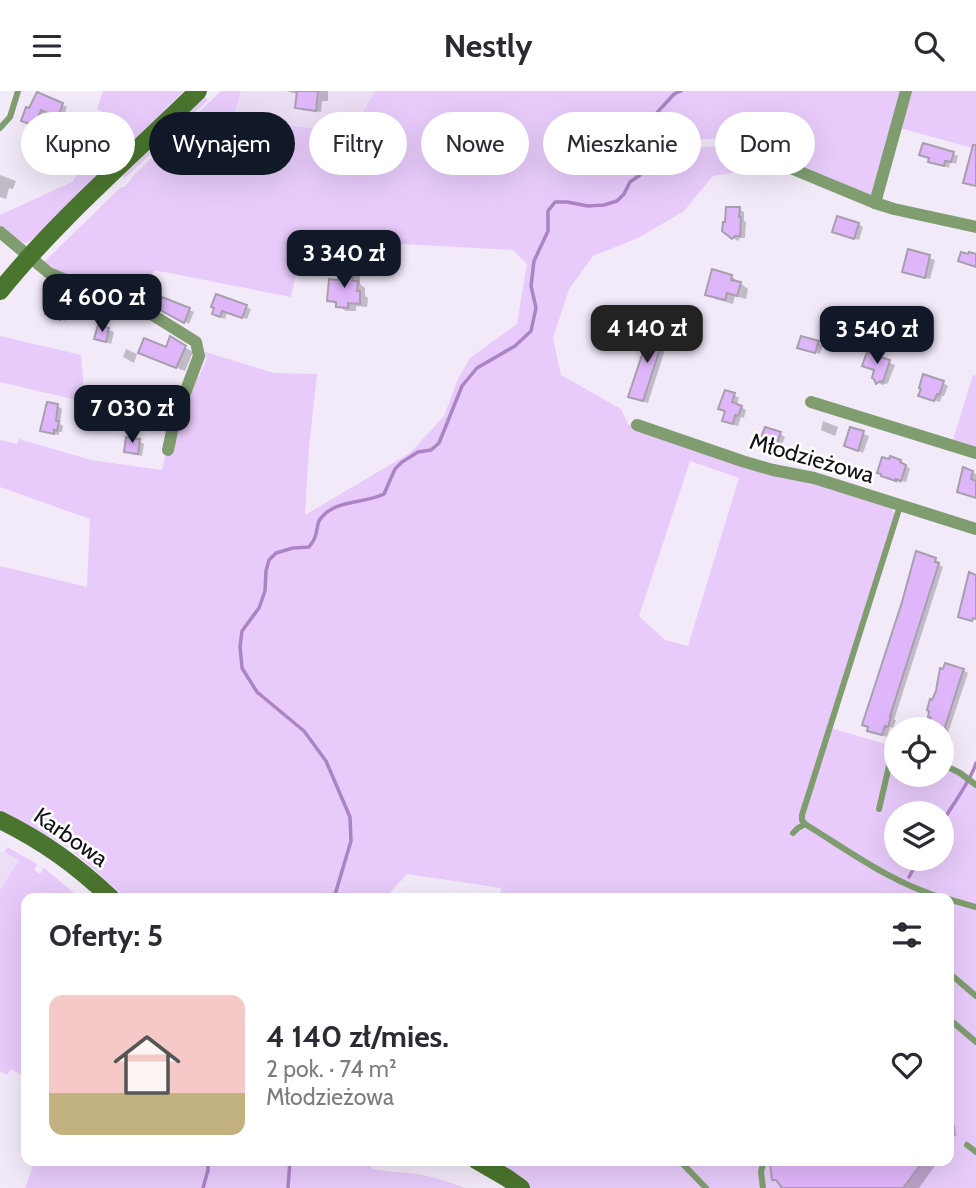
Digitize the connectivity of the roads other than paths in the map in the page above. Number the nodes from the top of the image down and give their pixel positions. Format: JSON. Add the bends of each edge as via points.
{"nodes":[{"id":1,"x":18,"y":91,"type":"edge"},
{"id":2,"x":198,"y":91,"type":"edge"},
{"id":3,"x":906,"y":91,"type":"edge"},
{"id":4,"x":0,"y":128,"type":"edge"},
{"id":5,"x":807,"y":175,"type":"edge"},
{"id":6,"x":875,"y":203,"type":"junction"},
{"id":7,"x":976,"y":227,"type":"edge"},
{"id":8,"x":0,"y":232,"type":"edge"},
{"id":9,"x":28,"y":256,"type":"junction"},
{"id":10,"x":0,"y":291,"type":"edge"},
{"id":11,"x":811,"y":402,"type":"dead end"},
{"id":12,"x":637,"y":425,"type":"dead end"},
{"id":13,"x":168,"y":450,"type":"dead end"},
{"id":14,"x":976,"y":453,"type":"edge"},
{"id":15,"x":900,"y":506,"type":"junction"},
{"id":16,"x":976,"y":529,"type":"edge"},
{"id":17,"x":954,"y":770,"type":"edge"},
{"id":18,"x":976,"y":785,"type":"edge"},
{"id":19,"x":884,"y":787,"type":"edge"},
{"id":20,"x":879,"y":809,"type":"dead end"},
{"id":21,"x":0,"y":820,"type":"edge"},
{"id":22,"x":805,"y":824,"type":"junction"},
{"id":23,"x":793,"y":833,"type":"dead end"},
{"id":24,"x":106,"y":893,"type":"edge"},
{"id":25,"x":927,"y":893,"type":"edge"},
{"id":26,"x":954,"y":901,"type":"edge"},
{"id":27,"x":976,"y":907,"type":"edge"},
{"id":28,"x":954,"y":977,"type":"edge"},
{"id":29,"x":976,"y":996,"type":"edge"},
{"id":30,"x":954,"y":1023,"type":"edge"},
{"id":31,"x":976,"y":1042,"type":"edge"},
{"id":32,"x":967,"y":1145,"type":"dead end"},
{"id":33,"x":976,"y":1152,"type":"edge"},
{"id":34,"x":486,"y":1166,"type":"edge"},
{"id":35,"x":687,"y":1166,"type":"edge"},
{"id":36,"x":762,"y":1166,"type":"edge"},
{"id":37,"x":521,"y":1188,"type":"edge"},
{"id":38,"x":706,"y":1188,"type":"edge"},
{"id":39,"x":763,"y":1188,"type":"edge"}],
"edges":[{"from":1,"to":4,"type":"lane","via":[[10,117]]},
{"from":2,"to":9,"type":"street"},
{"from":3,"to":6,"type":"street"},
{"from":5,"to":6,"type":"street"},
{"from":6,"to":7,"type":"street"},
{"from":8,"to":9,"type":"street"},
{"from":9,"to":10,"type":"street"},
{"from":9,"to":13,"type":"street","via":[[63,280],[127,299],[196,342],[200,356]]},
{"from":11,"to":14,"type":"street"},
{"from":12,"to":15,"type":"street","name":"Młodzieżowa"},
{"from":15,"to":16,"type":"street","name":"Młodzieżowa"},
{"from":15,"to":22,"type":"lane","via":[[802,815]]},
{"from":17,"to":18,"type":"lane"},
{"from":19,"to":20,"type":"lane"},
{"from":21,"to":24,"type":"street","name":"Karbowa","via":[[52,848]]},
{"from":22,"to":23,"type":"lane"},
{"from":22,"to":25,"type":"lane","via":[[894,879]]},
{"from":26,"to":27,"type":"lane"},
{"from":28,"to":29,"type":"lane"},
{"from":30,"to":31,"type":"lane"},
{"from":32,"to":33,"type":"lane"},
{"from":34,"to":37,"type":"street"},
{"from":35,"to":38,"type":"lane"},
{"from":36,"to":39,"type":"lane"}]}
